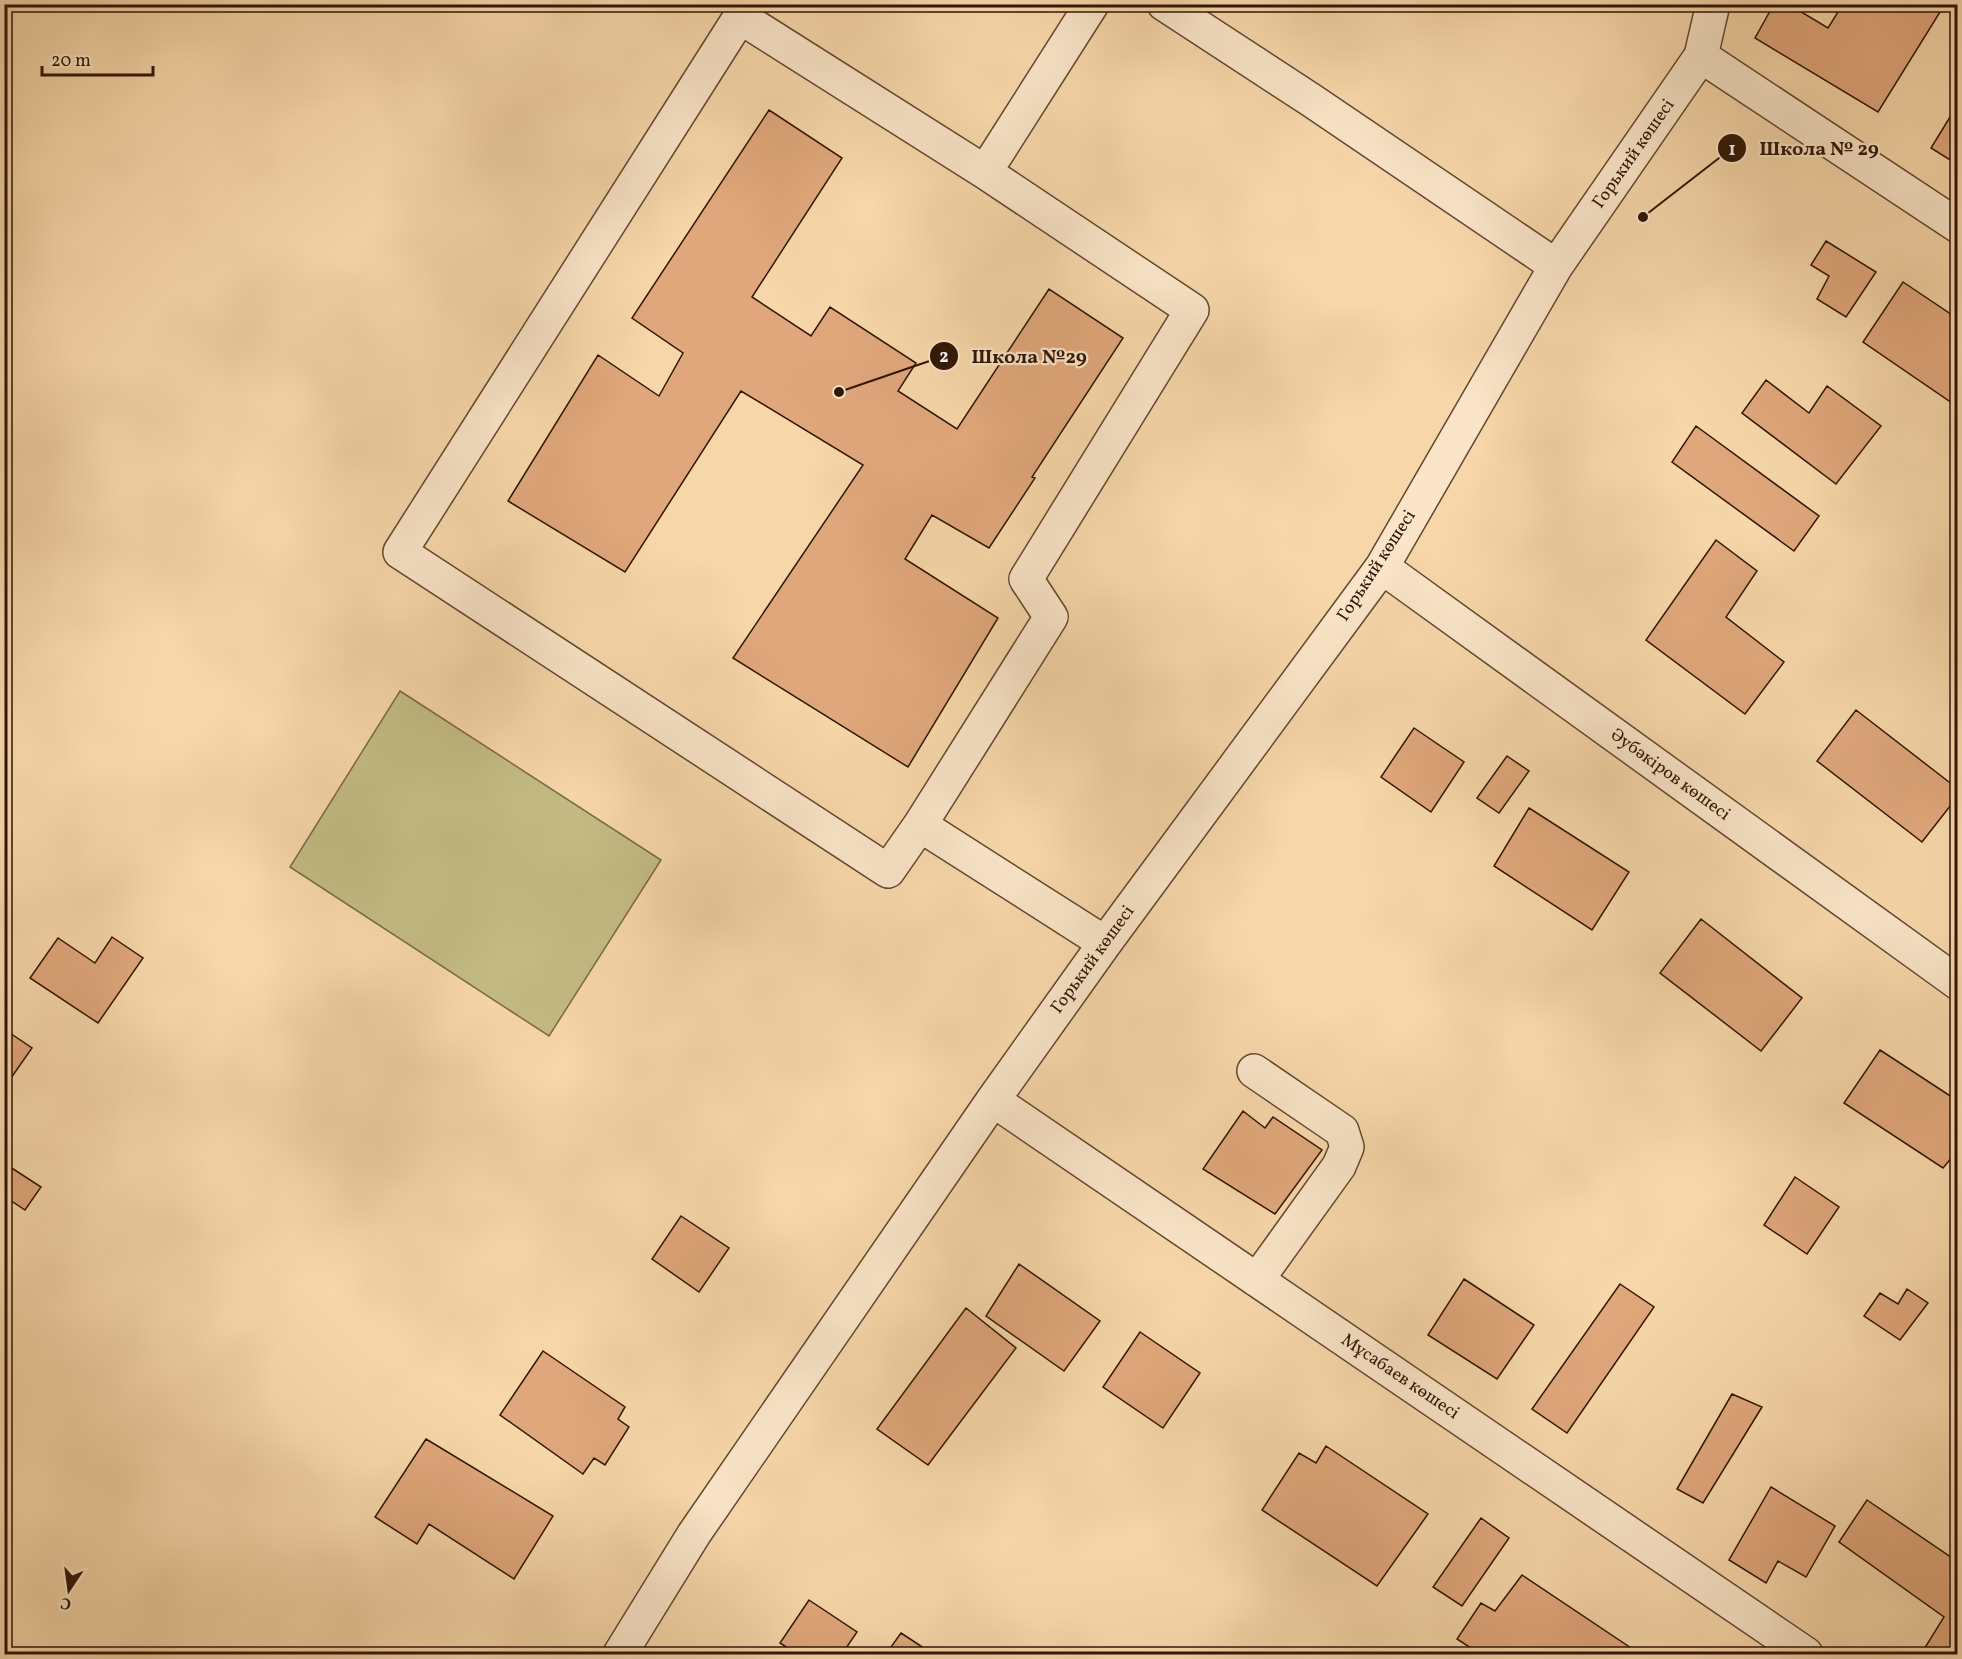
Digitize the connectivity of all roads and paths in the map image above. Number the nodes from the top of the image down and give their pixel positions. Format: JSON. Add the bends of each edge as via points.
{"nodes":[{"id":1,"x":1092,"y":4,"type":"edge"},
{"id":2,"x":1164,"y":4,"type":"edge"},
{"id":3,"x":1713,"y":4,"type":"edge"},
{"id":4,"x":1701,"y":56,"type":"junction"},
{"id":5,"x":985,"y":172,"type":"junction"},
{"id":6,"x":1958,"y":226,"type":"edge"},
{"id":7,"x":1556,"y":266,"type":"junction"},
{"id":8,"x":1382,"y":567,"type":"junction"},
{"id":9,"x":920,"y":825,"type":"junction"},
{"id":10,"x":1105,"y":943,"type":"junction"},
{"id":11,"x":1958,"y":983,"type":"edge"},
{"id":12,"x":1254,"y":1071,"type":"dead end"},
{"id":13,"x":993,"y":1100,"type":"junction"},
{"id":14,"x":1257,"y":1280,"type":"junction"},
{"id":15,"x":628,"y":1649,"type":"edge"},
{"id":16,"x":1806,"y":1654,"type":"edge"}],
"edges":[{"from":1,"to":5,"type":"street"},
{"from":2,"to":7,"type":"street"},
{"from":3,"to":4,"type":"street","name":"Горький көшесі"},
{"from":4,"to":6,"type":"street"},
{"from":4,"to":7,"type":"street","name":"Горький көшесі"},
{"from":5,"to":9,"type":"street","via":[[1192,310],[1026,579],[1051,617]]},
{"from":5,"to":9,"type":"street","via":[[740,17],[400,552],[888,871]]},
{"from":7,"to":8,"type":"street","name":"Горький көшесі"},
{"from":8,"to":10,"type":"street","name":"Горький көшесі"},
{"from":8,"to":11,"type":"street","name":"Әубәкіров көшесі"},
{"from":9,"to":10,"type":"street"},
{"from":10,"to":13,"type":"street","name":"Горький көшесі"},
{"from":12,"to":14,"type":"street","via":[[1342,1131],[1347,1147],[1339,1166]]},
{"from":13,"to":14,"type":"street","name":"Мұсабаев көшесі"},
{"from":13,"to":15,"type":"street","name":"Горький көшесі","via":[[694,1534]]},
{"from":14,"to":16,"type":"street","name":"Мұсабаев көшесі"}]}
